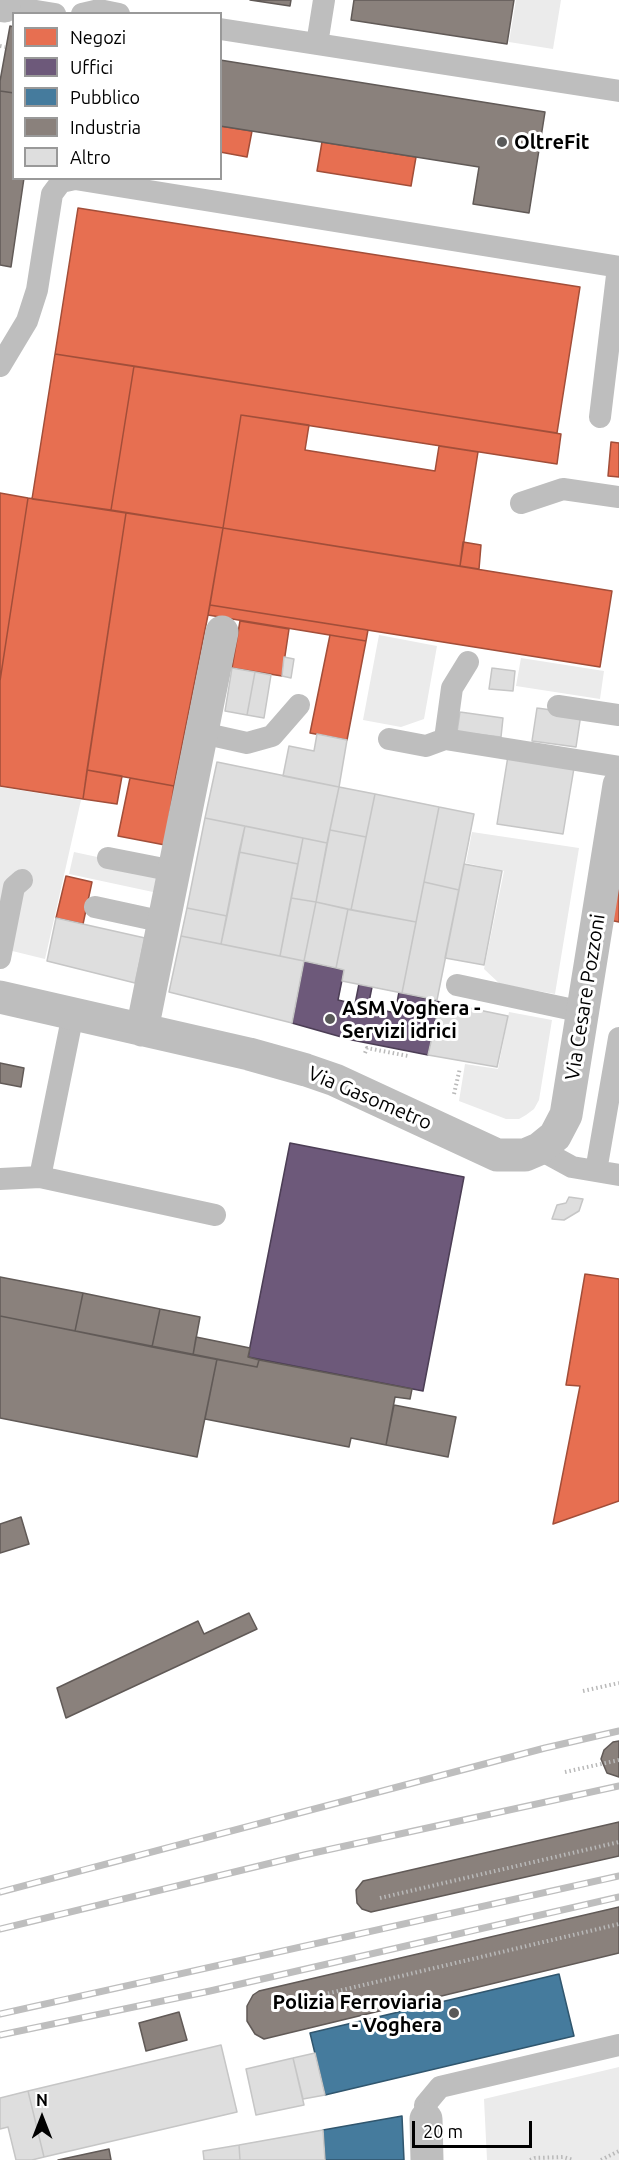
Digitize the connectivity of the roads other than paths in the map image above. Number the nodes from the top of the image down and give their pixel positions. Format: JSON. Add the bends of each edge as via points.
{"nodes":[{"id":1,"x":324,"y":0,"type":"edge"},
{"id":2,"x":2,"y":5,"type":"edge"},
{"id":3,"x":43,"y":12,"type":"edge"},
{"id":4,"x":222,"y":29,"type":"edge"},
{"id":5,"x":317,"y":44,"type":"junction"},
{"id":6,"x":619,"y":91,"type":"edge"},
{"id":7,"x":70,"y":180,"type":"edge"},
{"id":8,"x":81,"y":180,"type":"edge"},
{"id":9,"x":619,"y":267,"type":"edge"},
{"id":10,"x":0,"y":366,"type":"edge"},
{"id":11,"x":600,"y":417,"type":"dead end"},
{"id":12,"x":619,"y":497,"type":"edge"},
{"id":13,"x":521,"y":503,"type":"dead end"},
{"id":14,"x":222,"y":632,"type":"dead end"},
{"id":15,"x":468,"y":662,"type":"dead end"},
{"id":16,"x":299,"y":705,"type":"dead end"},
{"id":17,"x":558,"y":706,"type":"dead end"},
{"id":18,"x":619,"y":715,"type":"edge"},
{"id":19,"x":202,"y":733,"type":"junction"},
{"id":20,"x":389,"y":739,"type":"dead end"},
{"id":21,"x":446,"y":739,"type":"junction"},
{"id":22,"x":619,"y":767,"type":"edge"},
{"id":23,"x":619,"y":785,"type":"edge"},
{"id":24,"x":108,"y":858,"type":"dead end"},
{"id":25,"x":174,"y":871,"type":"junction"},
{"id":26,"x":22,"y":880,"type":"dead end"},
{"id":27,"x":95,"y":907,"type":"dead end"},
{"id":28,"x":164,"y":922,"type":"junction"},
{"id":29,"x":0,"y":958,"type":"edge"},
{"id":30,"x":457,"y":985,"type":"dead end"},
{"id":31,"x":0,"y":997,"type":"edge"},
{"id":32,"x":583,"y":1012,"type":"junction"},
{"id":33,"x":73,"y":1014,"type":"junction"},
{"id":34,"x":142,"y":1030,"type":"junction"},
{"id":35,"x":619,"y":1038,"type":"edge"},
{"id":36,"x":532,"y":1152,"type":"junction"},
{"id":37,"x":596,"y":1171,"type":"junction"},
{"id":38,"x":619,"y":1175,"type":"edge"},
{"id":39,"x":40,"y":1177,"type":"junction"},
{"id":40,"x":0,"y":1179,"type":"edge"},
{"id":41,"x":215,"y":1215,"type":"dead end"},
{"id":42,"x":619,"y":2045,"type":"edge"},
{"id":43,"x":426,"y":2119,"type":"joint"},
{"id":44,"x":427,"y":2160,"type":"edge"}],
"edges":[{"from":1,"to":5,"type":"lane"},
{"from":2,"to":3,"type":"lane"},
{"from":4,"to":5,"type":"lane"},
{"from":5,"to":6,"type":"lane"},
{"from":7,"to":10,"type":"lane","via":[[61,182],[52,194],[37,290],[27,321]]},
{"from":8,"to":9,"type":"lane"},
{"from":9,"to":11,"type":"lane"},
{"from":12,"to":13,"type":"lane","via":[[563,489]]},
{"from":14,"to":19,"type":"street"},
{"from":15,"to":21,"type":"lane","via":[[452,688]]},
{"from":16,"to":19,"type":"lane","via":[[272,736],[248,743]]},
{"from":17,"to":18,"type":"lane"},
{"from":19,"to":25,"type":"street"},
{"from":20,"to":21,"type":"lane","via":[[426,746]]},
{"from":21,"to":22,"type":"lane"},
{"from":23,"to":32,"type":"street","name":"Via Cesare Pozzoni"},
{"from":24,"to":25,"type":"lane"},
{"from":25,"to":28,"type":"street"},
{"from":26,"to":29,"type":"lane","via":[[15,887]]},
{"from":27,"to":28,"type":"lane"},
{"from":28,"to":34,"type":"street"},
{"from":30,"to":32,"type":"lane"},
{"from":31,"to":33,"type":"street","name":"Via Gasometro"},
{"from":32,"to":36,"type":"street","name":"Via Cesare Pozzoni","via":[[566,1115],[555,1136]]},
{"from":33,"to":34,"type":"street","name":"Via Gasometro"},
{"from":33,"to":39,"type":"lane"},
{"from":34,"to":36,"type":"street","name":"Via Gasometro","via":[[249,1054],[335,1080],[496,1155]]},
{"from":35,"to":37,"type":"lane"},
{"from":36,"to":37,"type":"lane"},
{"from":37,"to":38,"type":"lane"},
{"from":39,"to":40,"type":"lane"},
{"from":39,"to":41,"type":"lane"},
{"from":42,"to":43,"type":"lane","via":[[440,2087],[425,2105]]},
{"from":43,"to":44,"type":"street"}]}
